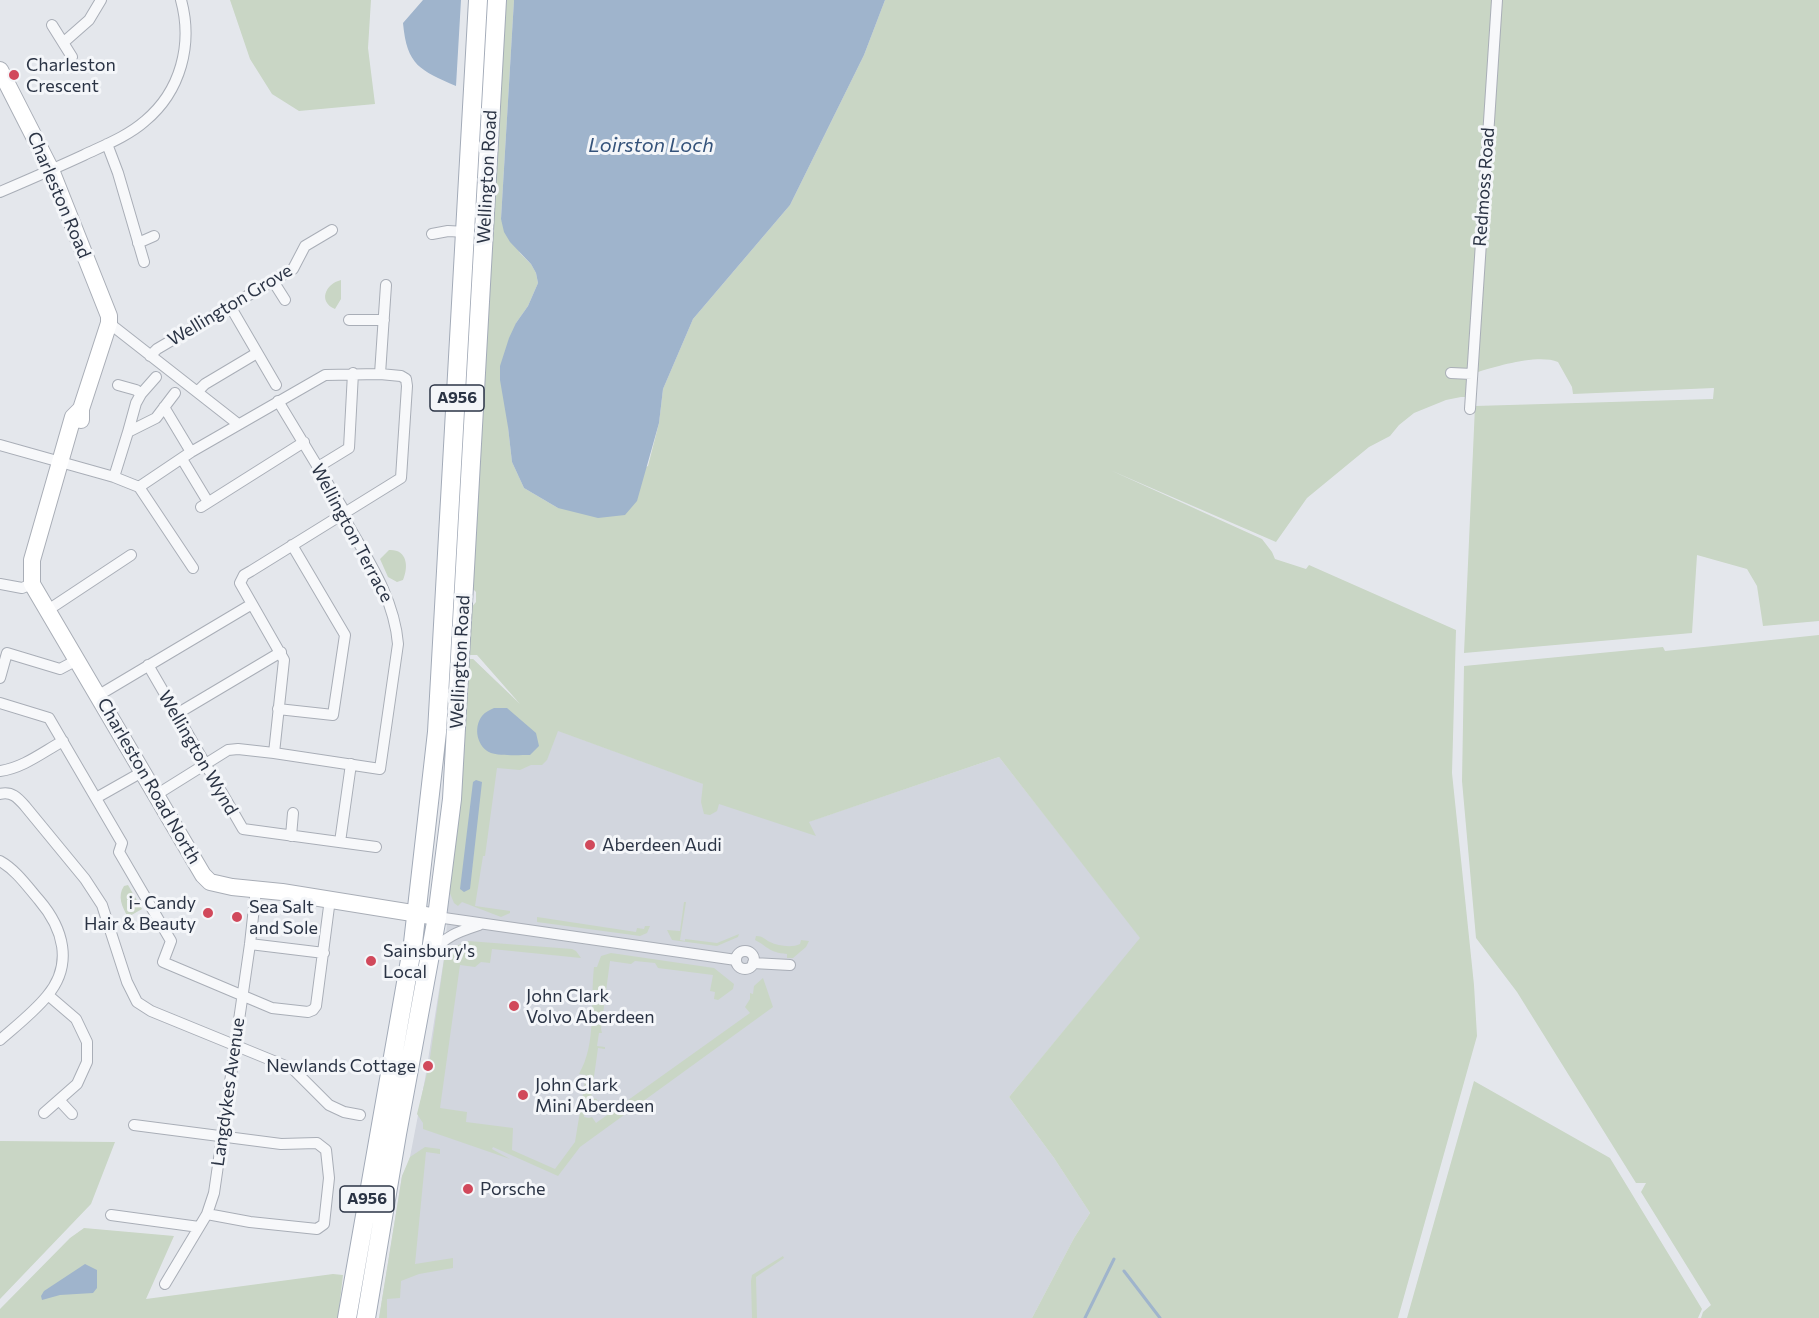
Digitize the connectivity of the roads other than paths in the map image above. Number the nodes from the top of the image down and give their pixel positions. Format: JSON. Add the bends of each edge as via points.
{"nodes":[{"id":1,"x":101,"y":0,"type":"edge"},
{"id":2,"x":181,"y":0,"type":"edge"},
{"id":3,"x":478,"y":0,"type":"edge"},
{"id":4,"x":496,"y":0,"type":"edge"},
{"id":5,"x":1497,"y":0,"type":"edge"},
{"id":6,"x":52,"y":25,"type":"dead end"},
{"id":7,"x":64,"y":42,"type":"junction"},
{"id":8,"x":72,"y":57,"type":"dead end"},
{"id":9,"x":0,"y":70,"type":"edge"},
{"id":10,"x":107,"y":144,"type":"junction"},
{"id":11,"x":51,"y":170,"type":"junction"},
{"id":12,"x":0,"y":192,"type":"edge"},
{"id":13,"x":332,"y":230,"type":"dead end"},
{"id":14,"x":466,"y":232,"type":"junction"},
{"id":15,"x":432,"y":234,"type":"dead end"},
{"id":16,"x":154,"y":237,"type":"dead end"},
{"id":17,"x":138,"y":243,"type":"junction"},
{"id":18,"x":144,"y":262,"type":"dead end"},
{"id":19,"x":273,"y":281,"type":"junction"},
{"id":20,"x":386,"y":285,"type":"dead end"},
{"id":21,"x":285,"y":300,"type":"dead end"},
{"id":22,"x":230,"y":306,"type":"junction"},
{"id":23,"x":349,"y":320,"type":"dead end"},
{"id":24,"x":384,"y":320,"type":"junction"},
{"id":25,"x":109,"y":323,"type":"junction"},
{"id":26,"x":257,"y":353,"type":"junction"},
{"id":27,"x":150,"y":356,"type":"junction"},
{"id":28,"x":353,"y":373,"type":"junction"},
{"id":29,"x":1451,"y":373,"type":"dead end"},
{"id":30,"x":380,"y":374,"type":"junction"},
{"id":31,"x":1472,"y":374,"type":"junction"},
{"id":32,"x":156,"y":377,"type":"dead end"},
{"id":33,"x":118,"y":385,"type":"dead end"},
{"id":34,"x":276,"y":385,"type":"dead end"},
{"id":35,"x":198,"y":392,"type":"junction"},
{"id":36,"x":175,"y":393,"type":"dead end"},
{"id":37,"x":141,"y":394,"type":"junction"},
{"id":38,"x":278,"y":401,"type":"junction"},
{"id":39,"x":164,"y":407,"type":"junction"},
{"id":40,"x":1470,"y":409,"type":"dead end"},
{"id":41,"x":238,"y":424,"type":"junction"},
{"id":42,"x":128,"y":432,"type":"junction"},
{"id":43,"x":304,"y":442,"type":"junction"},
{"id":44,"x":0,"y":447,"type":"edge"},
{"id":45,"x":187,"y":455,"type":"junction"},
{"id":46,"x":64,"y":462,"type":"junction"},
{"id":47,"x":318,"y":467,"type":"junction"},
{"id":48,"x":114,"y":477,"type":"junction"},
{"id":49,"x":139,"y":487,"type":"junction"},
{"id":50,"x":343,"y":516,"type":"junction"},
{"id":51,"x":292,"y":545,"type":"junction"},
{"id":52,"x":131,"y":555,"type":"dead end"},
{"id":53,"x":193,"y":568,"type":"dead end"},
{"id":54,"x":32,"y":579,"type":"junction"},
{"id":55,"x":0,"y":584,"type":"edge"},
{"id":56,"x":252,"y":604,"type":"junction"},
{"id":57,"x":48,"y":610,"type":"junction"},
{"id":58,"x":281,"y":652,"type":"junction"},
{"id":59,"x":78,"y":660,"type":"junction"},
{"id":60,"x":148,"y":665,"type":"junction"},
{"id":61,"x":0,"y":678,"type":"edge"},
{"id":62,"x":99,"y":695,"type":"junction"},
{"id":63,"x":0,"y":703,"type":"edge"},
{"id":64,"x":278,"y":709,"type":"junction"},
{"id":65,"x":175,"y":715,"type":"junction"},
{"id":66,"x":63,"y":741,"type":"junction"},
{"id":67,"x":273,"y":753,"type":"junction"},
{"id":68,"x":205,"y":763,"type":"junction"},
{"id":69,"x":351,"y":764,"type":"junction"},
{"id":70,"x":0,"y":771,"type":"edge"},
{"id":71,"x":142,"y":772,"type":"junction"},
{"id":72,"x":0,"y":794,"type":"edge"},
{"id":73,"x":156,"y":795,"type":"junction"},
{"id":74,"x":96,"y":798,"type":"junction"},
{"id":75,"x":293,"y":813,"type":"dead end"},
{"id":76,"x":291,"y":836,"type":"junction"},
{"id":77,"x":340,"y":842,"type":"junction"},
{"id":78,"x":376,"y":847,"type":"dead end"},
{"id":79,"x":0,"y":861,"type":"edge"},
{"id":80,"x":256,"y":889,"type":"junction"},
{"id":81,"x":330,"y":899,"type":"junction"},
{"id":82,"x":416,"y":913,"type":"junction"},
{"id":83,"x":437,"y":917,"type":"junction"},
{"id":84,"x":480,"y":925,"type":"junction"},
{"id":85,"x":250,"y":944,"type":"junction"},
{"id":86,"x":324,"y":953,"type":"junction"},
{"id":87,"x":429,"y":959,"type":"junction"},
{"id":88,"x":790,"y":965,"type":"dead end"},
{"id":89,"x":48,"y":995,"type":"junction"},
{"id":90,"x":242,"y":997,"type":"junction"},
{"id":91,"x":0,"y":1040,"type":"edge"},
{"id":92,"x":236,"y":1046,"type":"junction"},
{"id":93,"x":59,"y":1100,"type":"junction"},
{"id":94,"x":44,"y":1113,"type":"dead end"},
{"id":95,"x":72,"y":1114,"type":"dead end"},
{"id":96,"x":360,"y":1115,"type":"dead end"},
{"id":97,"x":134,"y":1125,"type":"dead end"},
{"id":98,"x":222,"y":1137,"type":"junction"},
{"id":99,"x":207,"y":1214,"type":"junction"},
{"id":100,"x":111,"y":1215,"type":"dead end"},
{"id":101,"x":199,"y":1227,"type":"junction"},
{"id":102,"x":165,"y":1284,"type":"dead end"},
{"id":103,"x":347,"y":1318,"type":"edge"},
{"id":104,"x":366,"y":1318,"type":"edge"}],
"edges":[{"from":1,"to":7,"type":"street","via":[[89,20]]},
{"from":2,"to":10,"type":"street","via":[[186,40],[173,85],[147,119]]},
{"from":3,"to":14,"type":"main road","name":"Wellington Road","number":"A956"},
{"from":4,"to":83,"type":"main road","name":"Wellington Road","number":"A956","via":[[455,759]]},
{"from":5,"to":31,"type":"street","name":"Redmoss Road"},
{"from":6,"to":7,"type":"street"},
{"from":7,"to":8,"type":"street"},
{"from":9,"to":11,"type":"street","name":"Charleston Road"},
{"from":10,"to":11,"type":"street"},
{"from":10,"to":17,"type":"street"},
{"from":11,"to":12,"type":"street"},
{"from":11,"to":25,"type":"street","name":"Charleston Road"},
{"from":13,"to":19,"type":"street","name":"Wellington Grove","via":[[304,246],[297,265]]},
{"from":14,"to":15,"type":"street"},
{"from":14,"to":82,"type":"main road","name":"Wellington Road","number":"A956","via":[[437,732]]},
{"from":16,"to":17,"type":"street"},
{"from":17,"to":18,"type":"street"},
{"from":19,"to":21,"type":"street"},
{"from":19,"to":22,"type":"street","name":"Wellington Grove"},
{"from":20,"to":24,"type":"street"},
{"from":22,"to":26,"type":"street"},
{"from":22,"to":27,"type":"street","name":"Wellington Grove"},
{"from":23,"to":24,"type":"street"},
{"from":24,"to":30,"type":"street"},
{"from":25,"to":27,"type":"street"},
{"from":25,"to":46,"type":"street","via":[[81,408],[81,424]]},
{"from":26,"to":34,"type":"street"},
{"from":26,"to":35,"type":"street"},
{"from":27,"to":35,"type":"street"},
{"from":28,"to":30,"type":"street"},
{"from":28,"to":38,"type":"street","via":[[325,375]]},
{"from":28,"to":47,"type":"street","via":[[349,448]]},
{"from":29,"to":31,"type":"street"},
{"from":30,"to":50,"type":"street","via":[[406,379],[400,478]]},
{"from":31,"to":40,"type":"street","name":"Redmoss Road"},
{"from":32,"to":37,"type":"street"},
{"from":33,"to":37,"type":"street"},
{"from":35,"to":41,"type":"street"},
{"from":36,"to":39,"type":"street"},
{"from":37,"to":42,"type":"street"},
{"from":38,"to":41,"type":"street"},
{"from":38,"to":43,"type":"street","name":"Wellington Terrace"},
{"from":39,"to":42,"type":"street","via":[[156,418]]},
{"from":39,"to":45,"type":"street"},
{"from":41,"to":45,"type":"street"},
{"from":42,"to":48,"type":"street"},
{"from":43,"to":45,"type":"street","via":[[204,505]]},
{"from":43,"to":47,"type":"street","name":"Wellington Terrace"},
{"from":44,"to":46,"type":"street"},
{"from":45,"to":49,"type":"street"},
{"from":46,"to":48,"type":"street"},
{"from":46,"to":54,"type":"street","via":[[41,563]]},
{"from":47,"to":50,"type":"street","name":"Wellington Terrace","via":[[342,507]]},
{"from":48,"to":49,"type":"street"},
{"from":49,"to":53,"type":"street"},
{"from":50,"to":51,"type":"street"},
{"from":50,"to":69,"type":"street","name":"Wellington Terrace","via":[[385,590],[398,644],[380,769]]},
{"from":51,"to":56,"type":"street","via":[[244,575],[240,583]]},
{"from":51,"to":64,"type":"street","via":[[345,635],[333,715]]},
{"from":52,"to":57,"type":"street"},
{"from":54,"to":55,"type":"street","via":[[22,588]]},
{"from":54,"to":57,"type":"street","name":"Charleston Road North"},
{"from":56,"to":58,"type":"street"},
{"from":56,"to":60,"type":"street"},
{"from":57,"to":59,"type":"street","name":"Charleston Road North"},
{"from":58,"to":64,"type":"street","via":[[284,660]]},
{"from":58,"to":65,"type":"street"},
{"from":59,"to":61,"type":"street","via":[[60,669],[7,653]]},
{"from":59,"to":62,"type":"street","name":"Charleston Road North"},
{"from":60,"to":62,"type":"street"},
{"from":60,"to":65,"type":"street","name":"Wellington Wynd"},
{"from":62,"to":71,"type":"street","name":"Charleston Road North"},
{"from":63,"to":66,"type":"street","via":[[49,718]]},
{"from":64,"to":67,"type":"street"},
{"from":65,"to":68,"type":"street","name":"Wellington Wynd"},
{"from":66,"to":70,"type":"street","via":[[23,764]]},
{"from":66,"to":74,"type":"street"},
{"from":67,"to":68,"type":"street","name":"Wellington Terrace","via":[[228,750]]},
{"from":67,"to":69,"type":"street","name":"Wellington Terrace"},
{"from":68,"to":73,"type":"street","name":"Wellington Terrace"},
{"from":68,"to":76,"type":"street","name":"Wellington Wynd","via":[[243,829]]},
{"from":69,"to":77,"type":"street"},
{"from":71,"to":73,"type":"street","name":"Charleston Road North"},
{"from":71,"to":74,"type":"street"},
{"from":72,"to":92,"type":"street","via":[[16,796],[85,879],[102,905],[137,1002]]},
{"from":73,"to":80,"type":"street","name":"Charleston Road North","via":[[210,882]]},
{"from":74,"to":90,"type":"street","via":[[122,843],[119,852],[171,940],[163,963]]},
{"from":75,"to":76,"type":"street"},
{"from":76,"to":77,"type":"street"},
{"from":77,"to":78,"type":"street"},
{"from":79,"to":89,"type":"street","via":[[10,867],[52,916],[60,932],[60,973]]},
{"from":80,"to":81,"type":"street","name":"Charleston Road North"},
{"from":80,"to":85,"type":"street","name":"Langdykes Avenue"},
{"from":81,"to":82,"type":"street","name":"Charleston Road North"},
{"from":81,"to":86,"type":"street"},
{"from":82,"to":83,"type":"street","name":"Charleston Road North"},
{"from":82,"to":103,"type":"main road","name":"Wellington Road","number":"A956"},
{"from":83,"to":84,"type":"street"},
{"from":83,"to":87,"type":"main road","name":"Wellington Road","number":"A956"},
{"from":84,"to":87,"type":"street","via":[[445,939]]},
{"from":84,"to":88,"type":"street","via":[[736,960],[739,953],[746,951],[753,956],[753,963]]},
{"from":85,"to":86,"type":"street"},
{"from":85,"to":90,"type":"street","name":"Langdykes Avenue"},
{"from":86,"to":90,"type":"street","via":[[313,1010],[272,1008]]},
{"from":87,"to":104,"type":"main road","name":"Wellington Road","number":"A956"},
{"from":89,"to":91,"type":"street"},
{"from":89,"to":93,"type":"street","via":[[76,1019],[87,1042],[87,1062],[77,1084]]},
{"from":90,"to":92,"type":"street","name":"Langdykes Avenue"},
{"from":92,"to":96,"type":"street","via":[[293,1069],[329,1105]]},
{"from":92,"to":98,"type":"street","name":"Langdykes Avenue"},
{"from":93,"to":94,"type":"street"},
{"from":93,"to":95,"type":"street"},
{"from":97,"to":98,"type":"street"},
{"from":98,"to":99,"type":"street","name":"Langdykes Avenue"},
{"from":98,"to":99,"type":"street","via":[[322,1146],[326,1150],[329,1178],[326,1217],[317,1229],[307,1229]]},
{"from":99,"to":101,"type":"street","name":"Langdykes Avenue"},
{"from":100,"to":101,"type":"street"},
{"from":101,"to":102,"type":"street","name":"Langdykes Avenue"}]}
